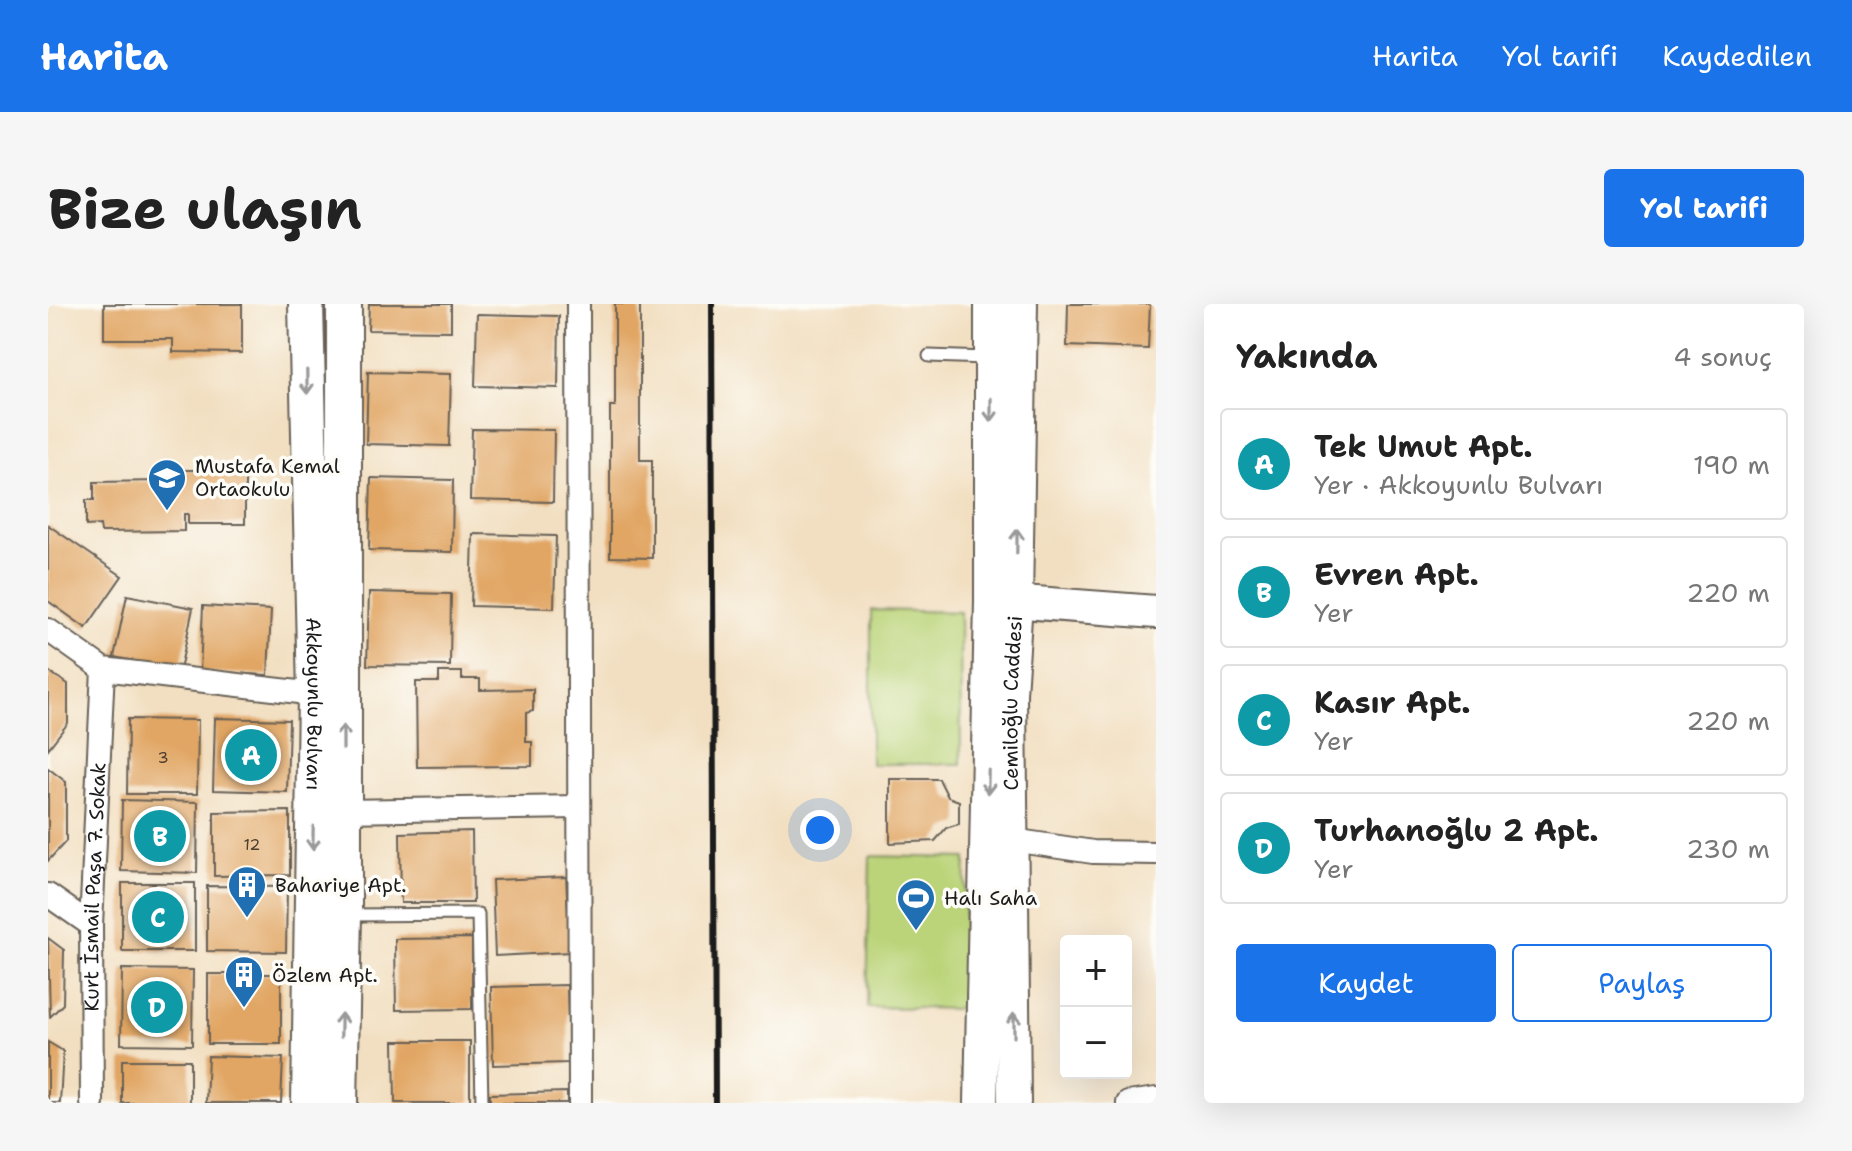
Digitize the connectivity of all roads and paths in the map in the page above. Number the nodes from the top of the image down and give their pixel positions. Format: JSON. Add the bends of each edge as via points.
{"nodes":[{"id":1,"x":306,"y":304,"type":"edge"},
{"id":2,"x":344,"y":304,"type":"edge"},
{"id":3,"x":578,"y":304,"type":"edge"},
{"id":4,"x":991,"y":304,"type":"edge"},
{"id":5,"x":1021,"y":304,"type":"edge"},
{"id":6,"x":929,"y":356,"type":"dead end"},
{"id":7,"x":991,"y":358,"type":"junction"},
{"id":8,"x":1004,"y":601,"type":"junction"},
{"id":9,"x":1156,"y":612,"type":"edge"},
{"id":10,"x":48,"y":630,"type":"edge"},
{"id":11,"x":103,"y":669,"type":"junction"},
{"id":12,"x":315,"y":694,"type":"junction"},
{"id":13,"x":579,"y":807,"type":"junction"},
{"id":14,"x":344,"y":811,"type":"junction"},
{"id":15,"x":1012,"y":840,"type":"junction"},
{"id":16,"x":1156,"y":853,"type":"edge"},
{"id":17,"x":48,"y":895,"type":"edge"},
{"id":18,"x":344,"y":915,"type":"junction"},
{"id":19,"x":91,"y":925,"type":"junction"},
{"id":20,"x":1156,"y":1099,"type":"edge"},
{"id":21,"x":92,"y":1103,"type":"edge"},
{"id":22,"x":309,"y":1103,"type":"edge"},
{"id":23,"x":340,"y":1103,"type":"edge"},
{"id":24,"x":482,"y":1103,"type":"edge"},
{"id":25,"x":580,"y":1103,"type":"edge"},
{"id":26,"x":981,"y":1103,"type":"edge"},
{"id":27,"x":1014,"y":1103,"type":"edge"},
{"id":28,"x":1128,"y":1103,"type":"edge"}],
"edges":[{"from":1,"to":12,"type":"main road","name":"Akkoyunlu Bulvarı","one_way":true},
{"from":14,"to":2,"type":"main road","name":"Akkoyunlu Bulvarı","one_way":true},
{"from":3,"to":13,"type":"street"},
{"from":4,"to":7,"type":"main road","name":"Cemiloğlu Caddesi"},
{"from":8,"to":5,"type":"main road","name":"Cemiloğlu Caddesi","one_way":true},
{"from":6,"to":7,"type":"lane"},
{"from":7,"to":8,"type":"main road","name":"Cemiloğlu Caddesi","one_way":true},
{"from":8,"to":9,"type":"main road"},
{"from":8,"to":15,"type":"main road","name":"Cemiloğlu Caddesi"},
{"from":8,"to":26,"type":"main road","name":"Cemiloğlu Caddesi","one_way":true},
{"from":10,"to":11,"type":"street"},
{"from":11,"to":12,"type":"street"},
{"from":11,"to":19,"type":"street","name":"Kurt İsmail Paşa 7. Sokak"},
{"from":12,"to":22,"type":"main road","name":"Akkoyunlu Bulvarı","one_way":true},
{"from":13,"to":14,"type":"street"},
{"from":13,"to":25,"type":"street"},
{"from":14,"to":18,"type":"main road","name":"Akkoyunlu Bulvarı"},
{"from":15,"to":16,"type":"street","via":[[1093,852]]},
{"from":27,"to":15,"type":"main road","name":"Cemiloğlu Caddesi","one_way":true},
{"from":17,"to":19,"type":"street"},
{"from":23,"to":18,"type":"main road","name":"Akkoyunlu Bulvarı","one_way":true},
{"from":18,"to":24,"type":"lane","via":[[478,914]]},
{"from":19,"to":21,"type":"street","name":"Kurt İsmail Paşa 7. Sokak"},
{"from":20,"to":28,"type":"street"}]}
